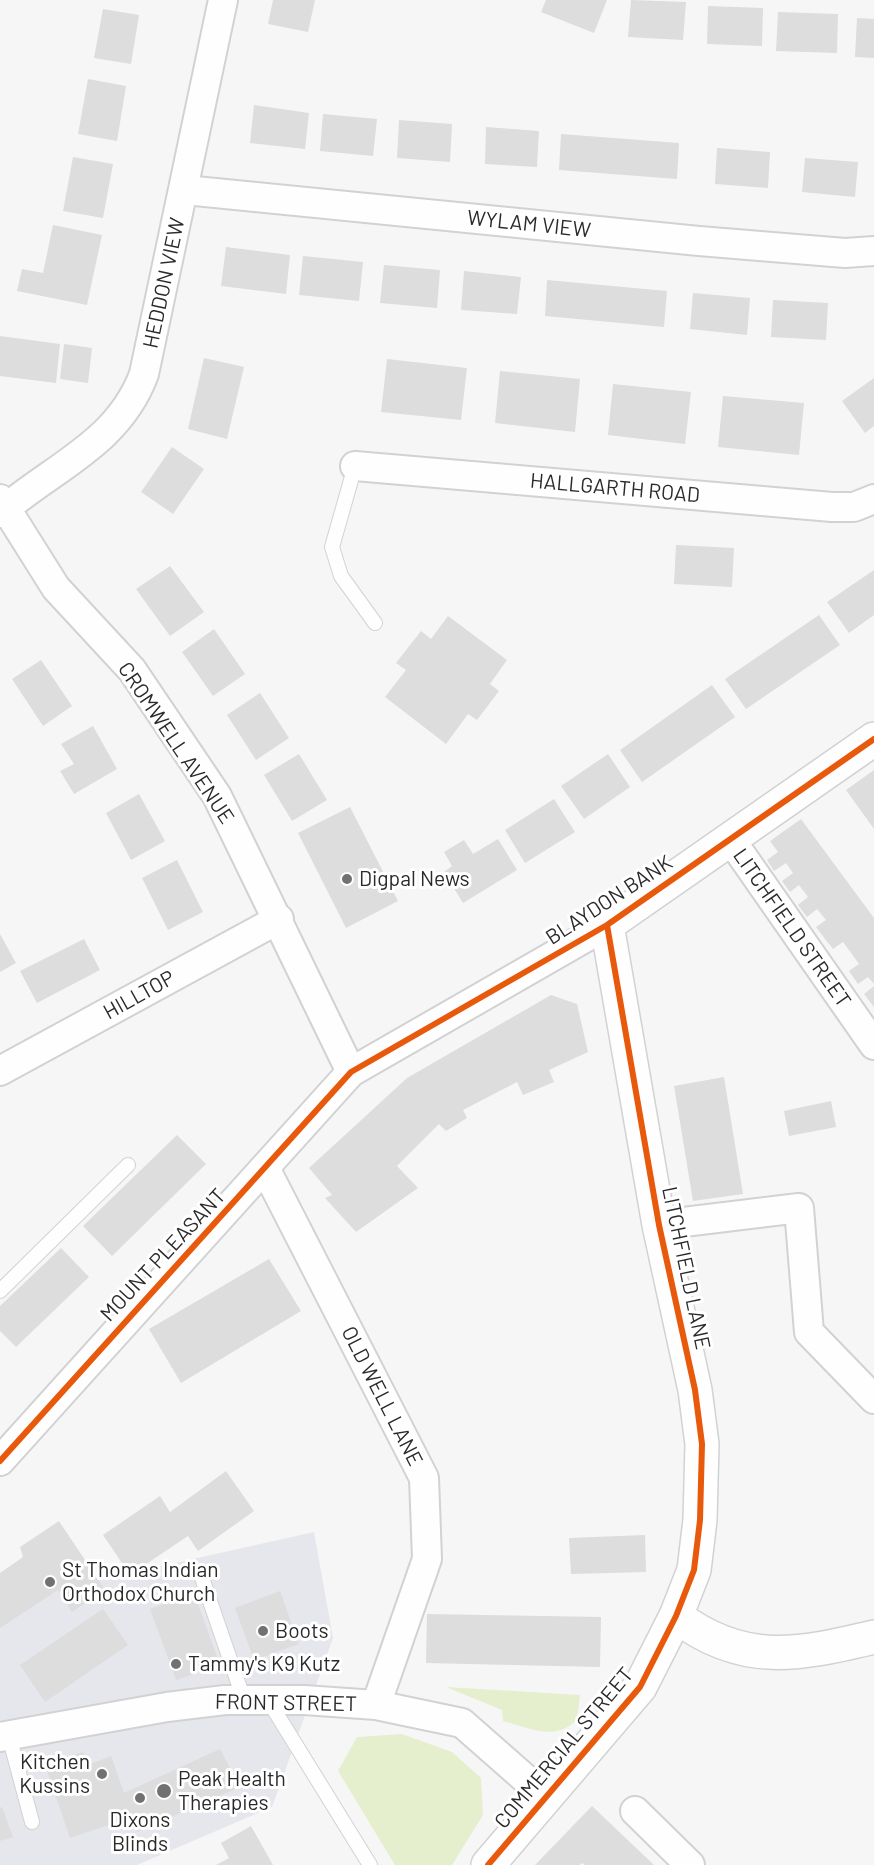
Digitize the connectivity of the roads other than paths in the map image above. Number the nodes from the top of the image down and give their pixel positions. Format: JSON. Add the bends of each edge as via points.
{"nodes":[{"id":1,"x":223,"y":0,"type":"edge"},
{"id":2,"x":185,"y":190,"type":"junction"},
{"id":3,"x":874,"y":251,"type":"edge"},
{"id":4,"x":355,"y":466,"type":"joint"},
{"id":5,"x":874,"y":499,"type":"edge"},
{"id":6,"x":2,"y":506,"type":"edge"},
{"id":7,"x":375,"y":623,"type":"dead end"},
{"id":8,"x":874,"y":740,"type":"edge"},
{"id":9,"x":731,"y":840,"type":"junction"},
{"id":10,"x":279,"y":919,"type":"junction"},
{"id":11,"x":607,"y":925,"type":"junction"},
{"id":12,"x":874,"y":1045,"type":"edge"},
{"id":13,"x":0,"y":1071,"type":"edge"},
{"id":14,"x":351,"y":1072,"type":"junction"},
{"id":15,"x":128,"y":1165,"type":"dead end"},
{"id":16,"x":265,"y":1168,"type":"junction"},
{"id":17,"x":659,"y":1225,"type":"junction"},
{"id":18,"x":0,"y":1291,"type":"edge"},
{"id":19,"x":874,"y":1399,"type":"edge"},
{"id":20,"x":0,"y":1461,"type":"edge"},
{"id":21,"x":201,"y":1575,"type":"dead end"},
{"id":22,"x":676,"y":1616,"type":"junction"},
{"id":23,"x":874,"y":1637,"type":"edge"},
{"id":24,"x":256,"y":1700,"type":"junction"},
{"id":25,"x":376,"y":1705,"type":"junction"},
{"id":26,"x":4,"y":1737,"type":"edge"},
{"id":27,"x":545,"y":1796,"type":"junction"},
{"id":28,"x":635,"y":1810,"type":"dead end"},
{"id":29,"x":32,"y":1822,"type":"dead end"},
{"id":30,"x":370,"y":1865,"type":"edge"},
{"id":31,"x":488,"y":1865,"type":"edge"},
{"id":32,"x":690,"y":1865,"type":"edge"}],
"edges":[{"from":1,"to":2,"type":"street","name":"HEDDON VIEW"},
{"from":2,"to":3,"type":"street","name":"WYLAM VIEW","via":[[711,242],[845,253]]},
{"from":2,"to":6,"type":"street","name":"HEDDON VIEW","via":[[135,399],[96,444]]},
{"from":4,"to":5,"type":"street","name":"HALLGARTH ROAD","via":[[832,507],[854,507]]},
{"from":4,"to":7,"type":"lane","via":[[332,547],[341,576]]},
{"from":6,"to":10,"type":"street","name":"CROMWELL AVENUE","via":[[56,588],[132,670],[217,796]]},
{"from":8,"to":9,"type":"street","name":"BLAYDON BANK"},
{"from":9,"to":11,"type":"street","name":"BLAYDON BANK"},
{"from":9,"to":12,"type":"street","name":"LITCHFIELD STREET"},
{"from":10,"to":13,"type":"street","name":"HILLTOP"},
{"from":10,"to":14,"type":"street","name":"CROMWELL AVENUE"},
{"from":11,"to":14,"type":"street","name":"BLAYDON BANK"},
{"from":11,"to":17,"type":"street","name":"LITCHFIELD LANE"},
{"from":14,"to":16,"type":"street","name":"MOUNT PLEASANT"},
{"from":15,"to":18,"type":"lane"},
{"from":16,"to":20,"type":"street","name":"MOUNT PLEASANT"},
{"from":16,"to":25,"type":"street","name":"OLD WELL LANE","via":[[424,1478],[427,1559]]},
{"from":17,"to":19,"type":"street","via":[[800,1208],[808,1332]]},
{"from":17,"to":22,"type":"street","name":"LITCHFIELD LANE","via":[[695,1390],[702,1444],[694,1570]]},
{"from":21,"to":24,"type":"lane"},
{"from":22,"to":23,"type":"street","via":[[696,1632],[720,1643],[757,1653],[828,1647]]},
{"from":22,"to":27,"type":"street","name":"COMMERCIAL STREET","via":[[640,1687]]},
{"from":24,"to":25,"type":"street","name":"FRONT STREET"},
{"from":24,"to":26,"type":"street","name":"FRONT STREET","via":[[167,1707]]},
{"from":24,"to":30,"type":"lane"},
{"from":25,"to":27,"type":"street","name":"FRONT STREET","via":[[462,1723]]},
{"from":26,"to":29,"type":"lane"},
{"from":27,"to":31,"type":"street","name":"COMMERCIAL STREET"},
{"from":28,"to":32,"type":"street"}]}
